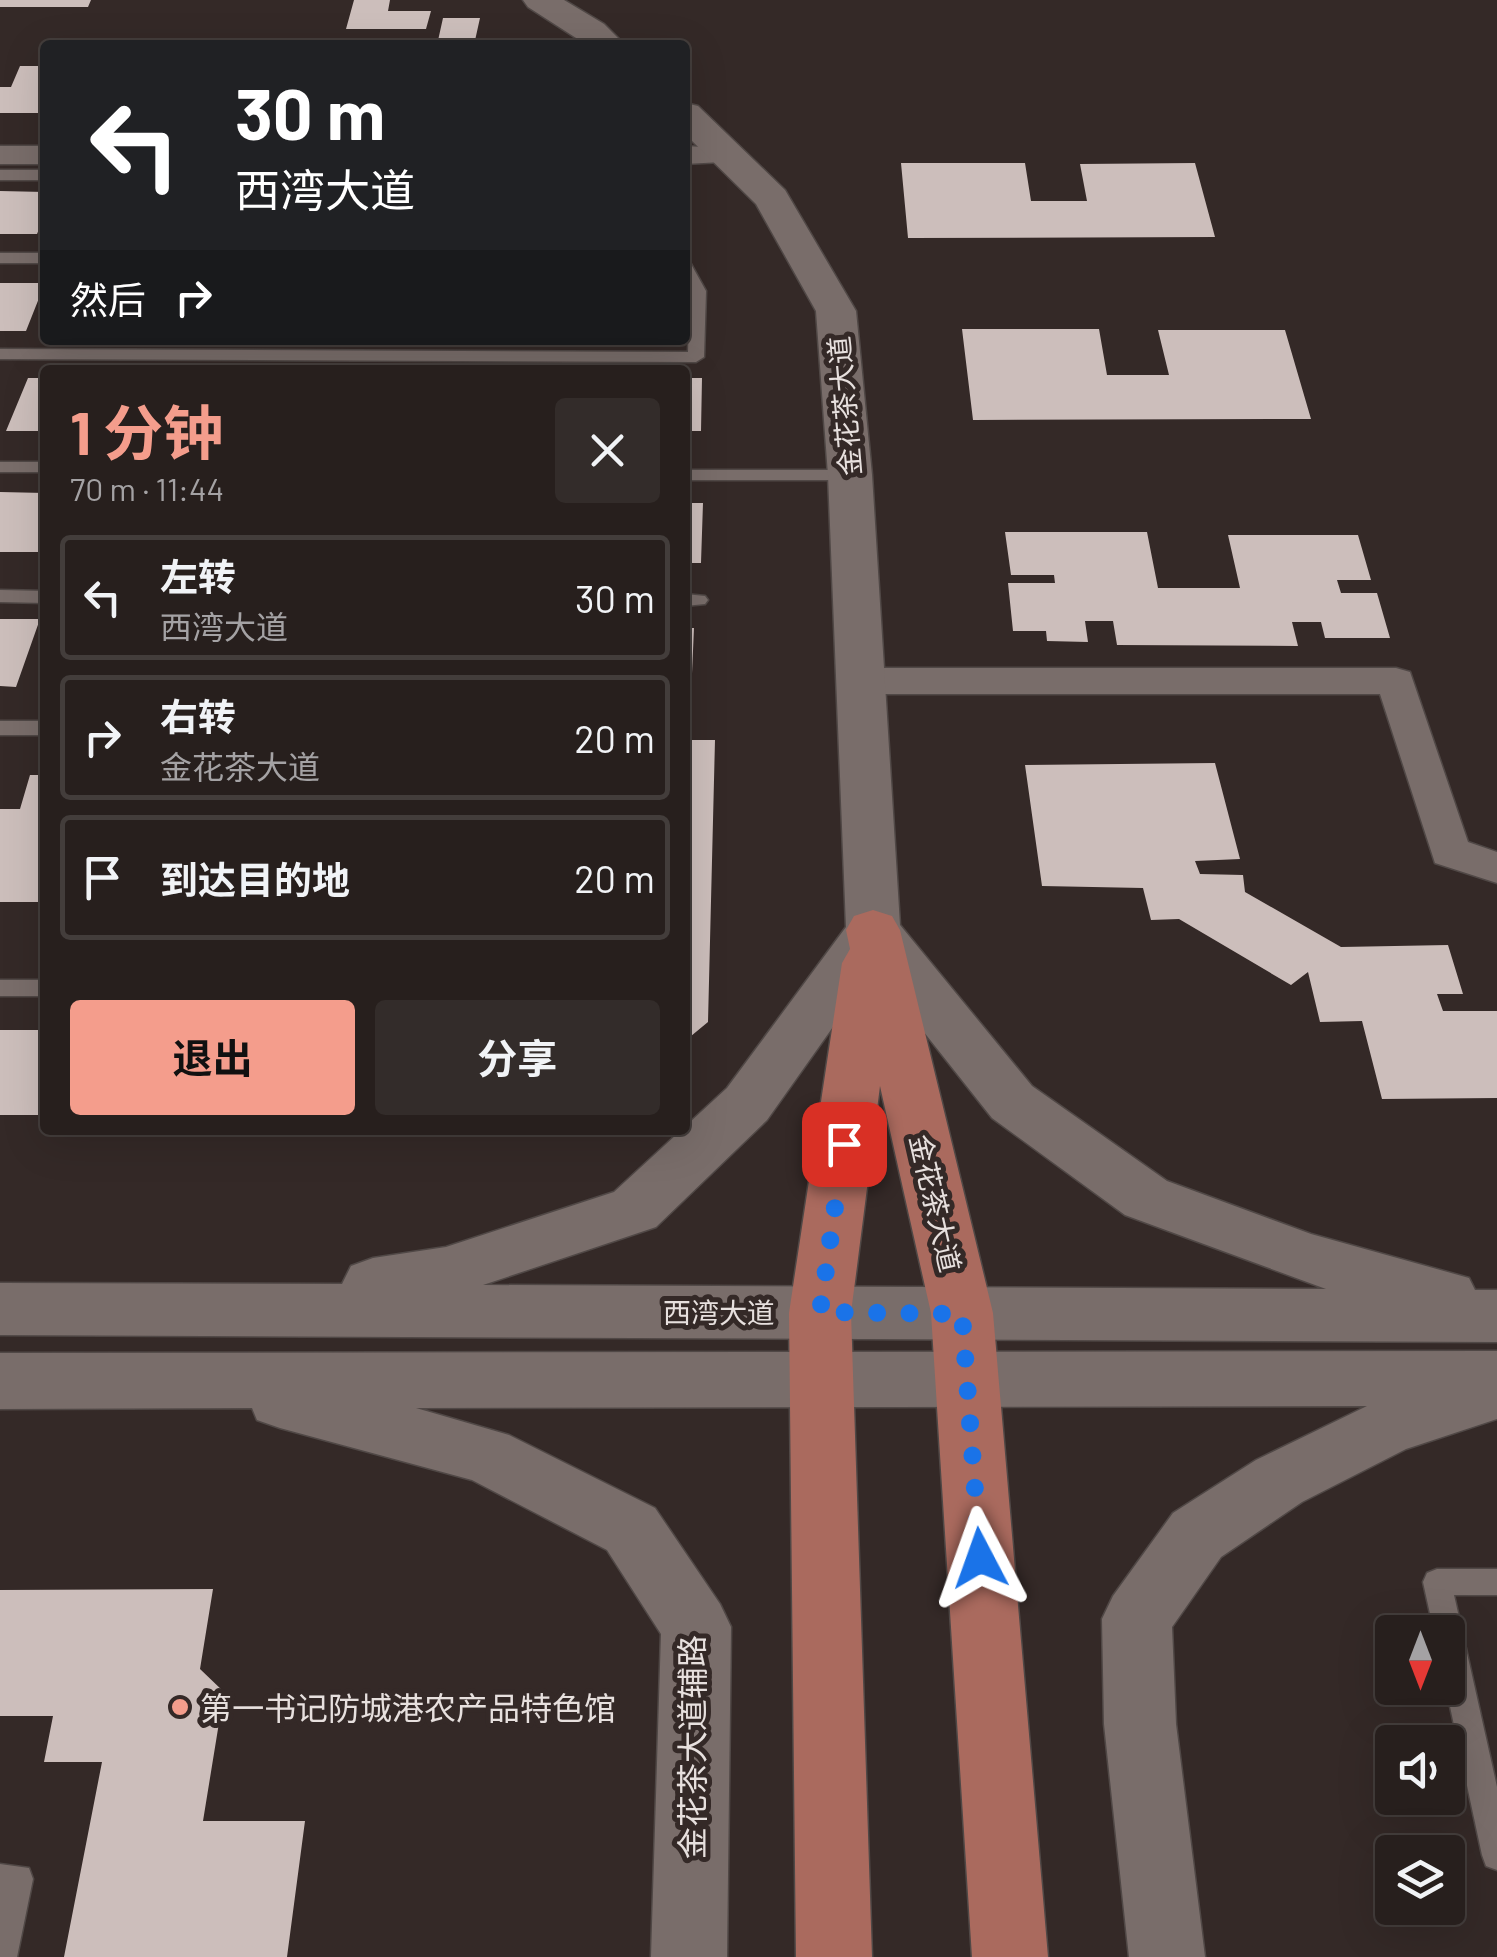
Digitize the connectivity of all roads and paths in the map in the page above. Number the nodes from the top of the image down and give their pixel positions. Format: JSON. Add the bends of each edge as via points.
{"nodes":[{"id":1,"x":540,"y":0,"type":"edge"},
{"id":2,"x":602,"y":40,"type":"edge"},
{"id":3,"x":690,"y":119,"type":"edge"},
{"id":4,"x":0,"y":155,"type":"edge"},
{"id":5,"x":40,"y":155,"type":"edge"},
{"id":6,"x":690,"y":155,"type":"edge"},
{"id":7,"x":730,"y":155,"type":"junction"},
{"id":8,"x":0,"y":175,"type":"edge"},
{"id":9,"x":40,"y":176,"type":"edge"},
{"id":10,"x":0,"y":258,"type":"edge"},
{"id":11,"x":40,"y":258,"type":"edge"},
{"id":12,"x":690,"y":276,"type":"edge"},
{"id":13,"x":0,"y":354,"type":"edge"},
{"id":14,"x":541,"y":356,"type":"edge"},
{"id":15,"x":391,"y":363,"type":"edge"},
{"id":16,"x":0,"y":467,"type":"edge"},
{"id":17,"x":40,"y":467,"type":"edge"},
{"id":18,"x":690,"y":475,"type":"edge"},
{"id":19,"x":850,"y":475,"type":"junction"},
{"id":20,"x":0,"y":596,"type":"edge"},
{"id":21,"x":40,"y":596,"type":"edge"},
{"id":22,"x":860,"y":681,"type":"junction"},
{"id":23,"x":0,"y":728,"type":"edge"},
{"id":24,"x":40,"y":728,"type":"edge"},
{"id":25,"x":1497,"y":868,"type":"edge"},
{"id":26,"x":874,"y":930,"type":"junction"},
{"id":27,"x":0,"y":988,"type":"edge"},
{"id":28,"x":40,"y":988,"type":"edge"},
{"id":29,"x":0,"y":1308,"type":"edge"},
{"id":30,"x":213,"y":1309,"type":"junction"},
{"id":31,"x":820,"y":1312,"type":"junction"},
{"id":32,"x":1497,"y":1313,"type":"edge"},
{"id":33,"x":964,"y":1346,"type":"junction"},
{"id":34,"x":1497,"y":1378,"type":"edge"},
{"id":35,"x":821,"y":1379,"type":"junction"},
{"id":36,"x":0,"y":1380,"type":"edge"},
{"id":37,"x":204,"y":1380,"type":"junction"},
{"id":38,"x":1497,"y":1392,"type":"edge"},
{"id":39,"x":1497,"y":1582,"type":"edge"},
{"id":40,"x":1497,"y":1854,"type":"edge"},
{"id":41,"x":0,"y":1879,"type":"edge"},
{"id":42,"x":1,"y":1957,"type":"edge"},
{"id":43,"x":689,"y":1957,"type":"edge"},
{"id":44,"x":834,"y":1957,"type":"edge"},
{"id":45,"x":1010,"y":1957,"type":"edge"},
{"id":46,"x":1167,"y":1957,"type":"edge"}],
"edges":[{"from":1,"to":2,"type":"street"},
{"from":3,"to":7,"type":"street","name":"金花茶大道"},
{"from":4,"to":5,"type":"street"},
{"from":6,"to":7,"type":"street"},
{"from":7,"to":19,"type":"street","name":"金花茶大道","via":[[772,198],[836,311]]},
{"from":8,"to":9,"type":"lane"},
{"from":10,"to":11,"type":"lane"},
{"from":12,"to":14,"type":"lane","via":[[698,291],[696,357]]},
{"from":13,"to":15,"type":"lane"},
{"from":14,"to":15,"type":"lane"},
{"from":16,"to":17,"type":"lane"},
{"from":18,"to":19,"type":"lane"},
{"from":19,"to":22,"type":"street","name":"金花茶大道"},
{"from":20,"to":21,"type":"lane"},
{"from":22,"to":25,"type":"street","via":[[1396,681],[1450,852]]},
{"from":22,"to":26,"type":"street","name":"金花茶大道"},
{"from":23,"to":24,"type":"lane"},
{"from":26,"to":30,"type":"street","via":[[747,1104],[635,1210],[446,1272]]},
{"from":26,"to":31,"type":"main road","name":"金花茶大道"},
{"from":26,"to":32,"type":"street","via":[[1012,1102],[1146,1198],[1305,1258]]},
{"from":26,"to":33,"type":"main road","name":"金花茶大道"},
{"from":27,"to":28,"type":"lane"},
{"from":29,"to":30,"type":"street","name":"西湾大道"},
{"from":30,"to":31,"type":"street","name":"西湾大道"},
{"from":31,"to":33,"type":"street","name":"西湾大道"},
{"from":31,"to":35,"type":"main road","name":"金花茶大道"},
{"from":32,"to":33,"type":"street","name":"西湾大道"},
{"from":33,"to":34,"type":"street","name":"西湾大道"},
{"from":33,"to":35,"type":"street","name":"西湾大道"},
{"from":33,"to":45,"type":"main road","name":"金花茶大道"},
{"from":35,"to":37,"type":"street","name":"西湾大道"},
{"from":35,"to":44,"type":"main road","name":"金花茶大道"},
{"from":36,"to":37,"type":"street","name":"西湾大道"},
{"from":37,"to":43,"type":"street","name":"金花茶大道辅路","via":[[486,1455],[632,1529],[696,1627]]},
{"from":38,"to":46,"type":"street","via":[[1388,1427],[1278,1481],[1197,1536],[1137,1619],[1140,1724]]},
{"from":39,"to":40,"type":"lane","via":[[1437,1582]]},
{"from":41,"to":42,"type":"lane","via":[[18,1879]]}]}
